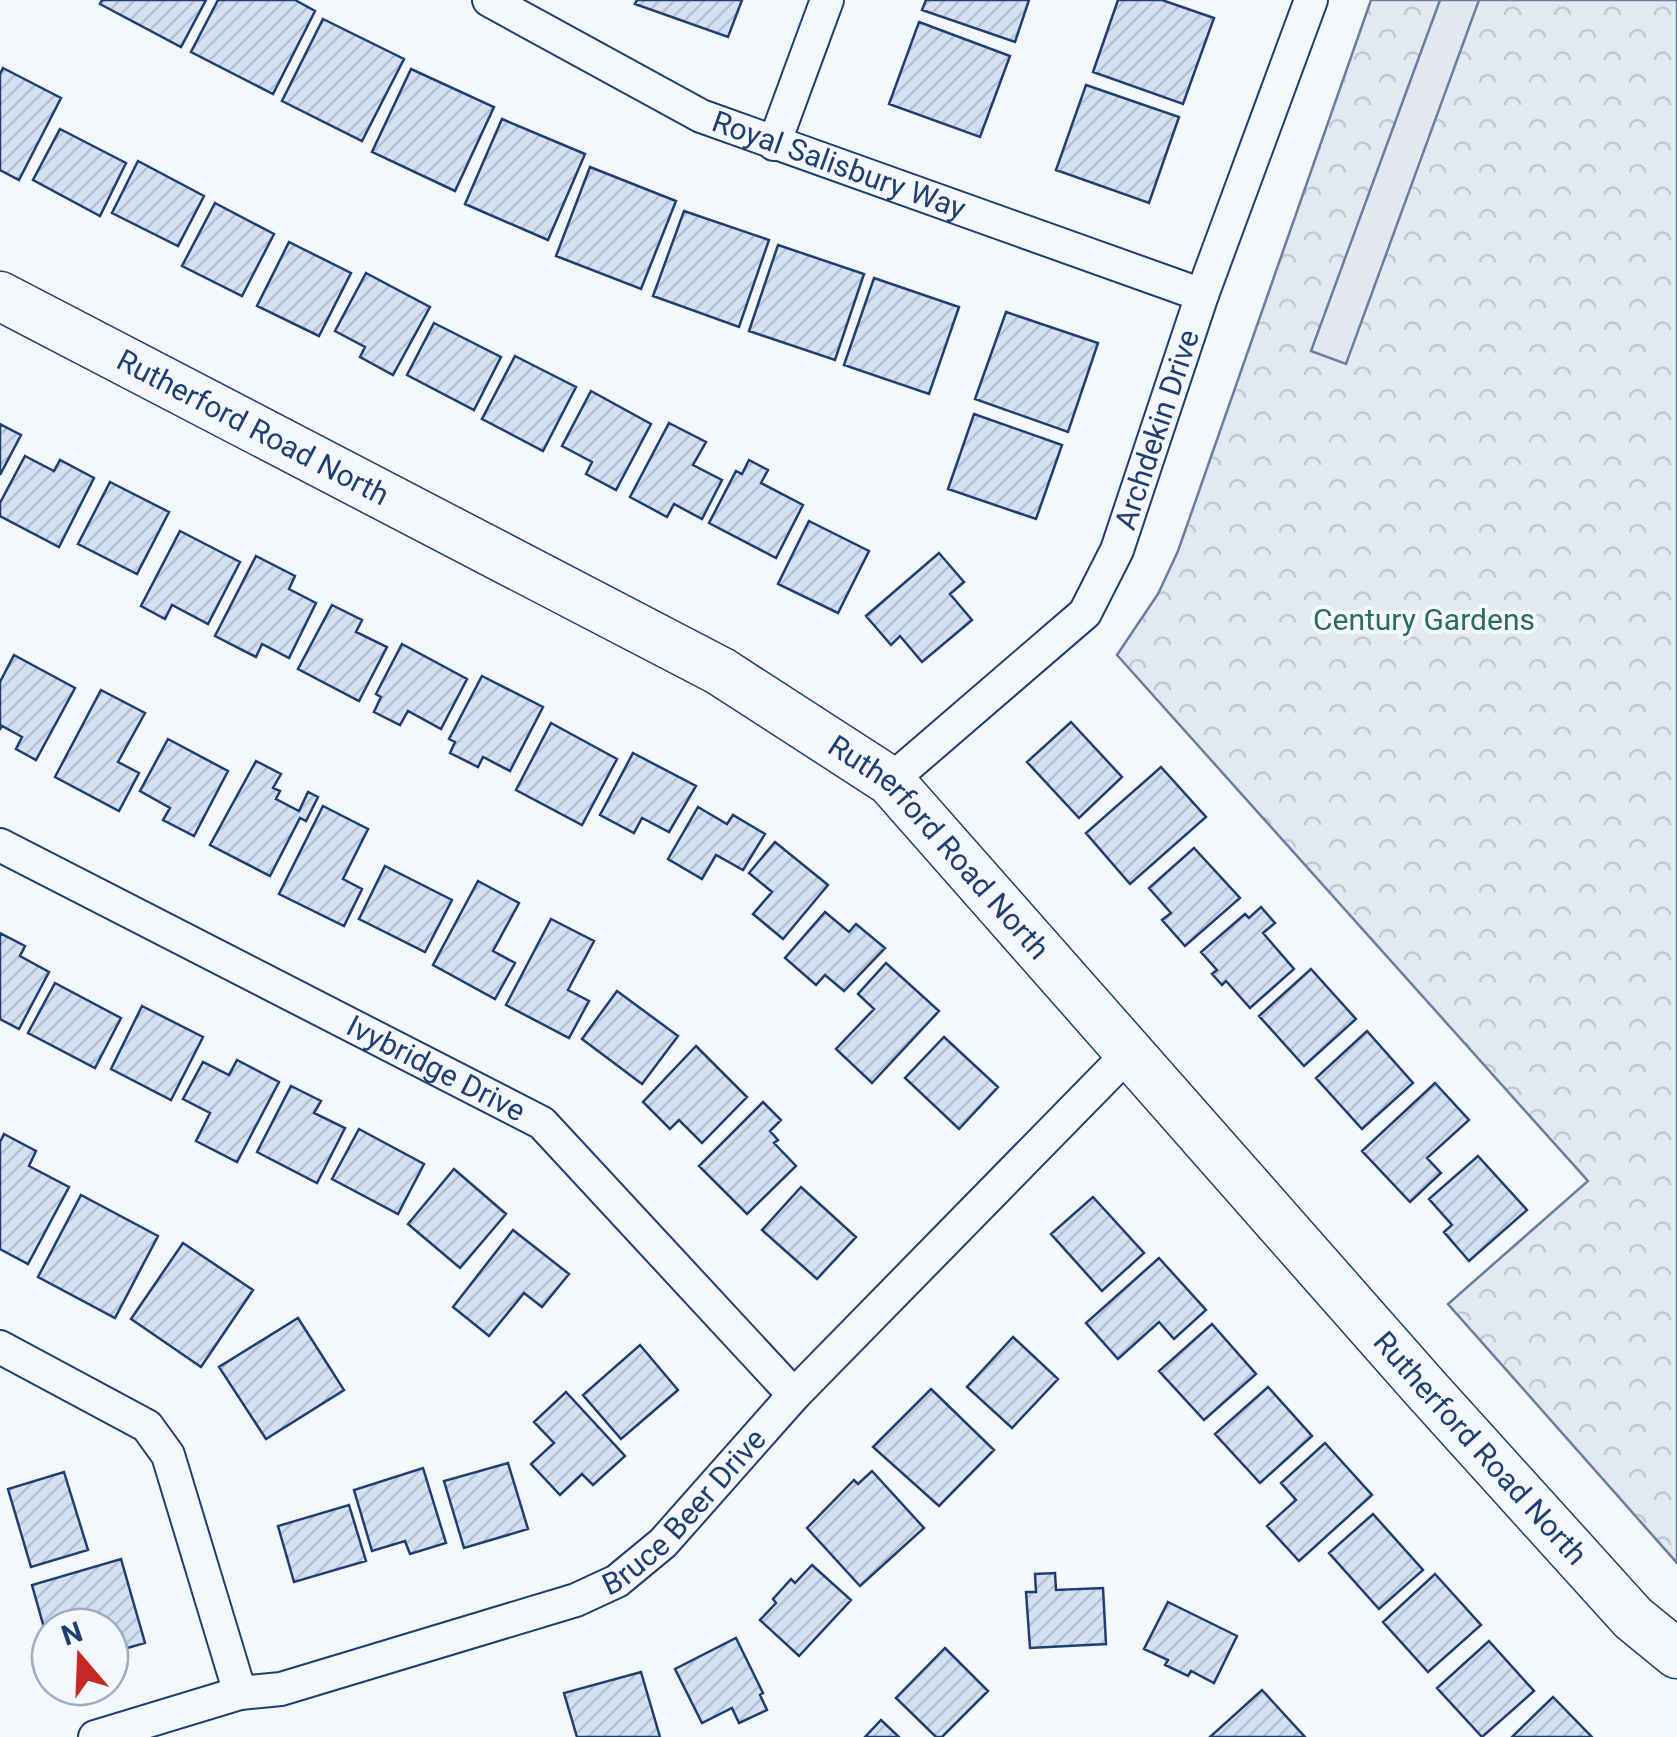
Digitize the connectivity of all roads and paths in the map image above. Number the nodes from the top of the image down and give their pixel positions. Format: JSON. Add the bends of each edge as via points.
{"nodes":[{"id":1,"x":489,"y":0,"type":"edge"},
{"id":2,"x":827,"y":0,"type":"edge"},
{"id":3,"x":1311,"y":0,"type":"edge"},
{"id":4,"x":774,"y":144,"type":"junction"},
{"id":5,"x":1202,"y":295,"type":"junction"},
{"id":6,"x":0,"y":296,"type":"edge"},
{"id":7,"x":890,"y":782,"type":"junction"},
{"id":8,"x":0,"y":845,"type":"edge"},
{"id":9,"x":1130,"y":1052,"type":"junction"},
{"id":10,"x":0,"y":1347,"type":"edge"},
{"id":11,"x":794,"y":1395,"type":"junction"},
{"id":12,"x":1677,"y":1654,"type":"edge"},
{"id":13,"x":240,"y":1693,"type":"junction"},
{"id":14,"x":95,"y":1737,"type":"edge"}],
"edges":[{"from":1,"to":4,"type":"street","name":"Royal Salisbury Way","via":[[701,116]]},
{"from":2,"to":4,"type":"street"},
{"from":3,"to":5,"type":"street","name":"Archdekin Drive"},
{"from":4,"to":5,"type":"street","name":"Royal Salisbury Way"},
{"from":5,"to":7,"type":"street","name":"Archdekin Drive","via":[[1116,550],[1085,613]]},
{"from":6,"to":7,"type":"street","name":"Rutherford Road North","via":[[720,671]]},
{"from":7,"to":9,"type":"street","name":"Rutherford Road North"},
{"from":8,"to":11,"type":"street","name":"Ivybridge Drive","via":[[542,1123]]},
{"from":9,"to":11,"type":"street","name":"Bruce Beer Drive"},
{"from":9,"to":12,"type":"street","name":"Rutherford Road North","via":[[1633,1618]]},
{"from":10,"to":13,"type":"street","via":[[147,1426],[168,1455]]},
{"from":11,"to":13,"type":"street","name":"Bruce Beer Drive","via":[[662,1543],[617,1581],[576,1600],[281,1689]]},
{"from":13,"to":14,"type":"street","name":"Bruce Beer Drive"}]}
